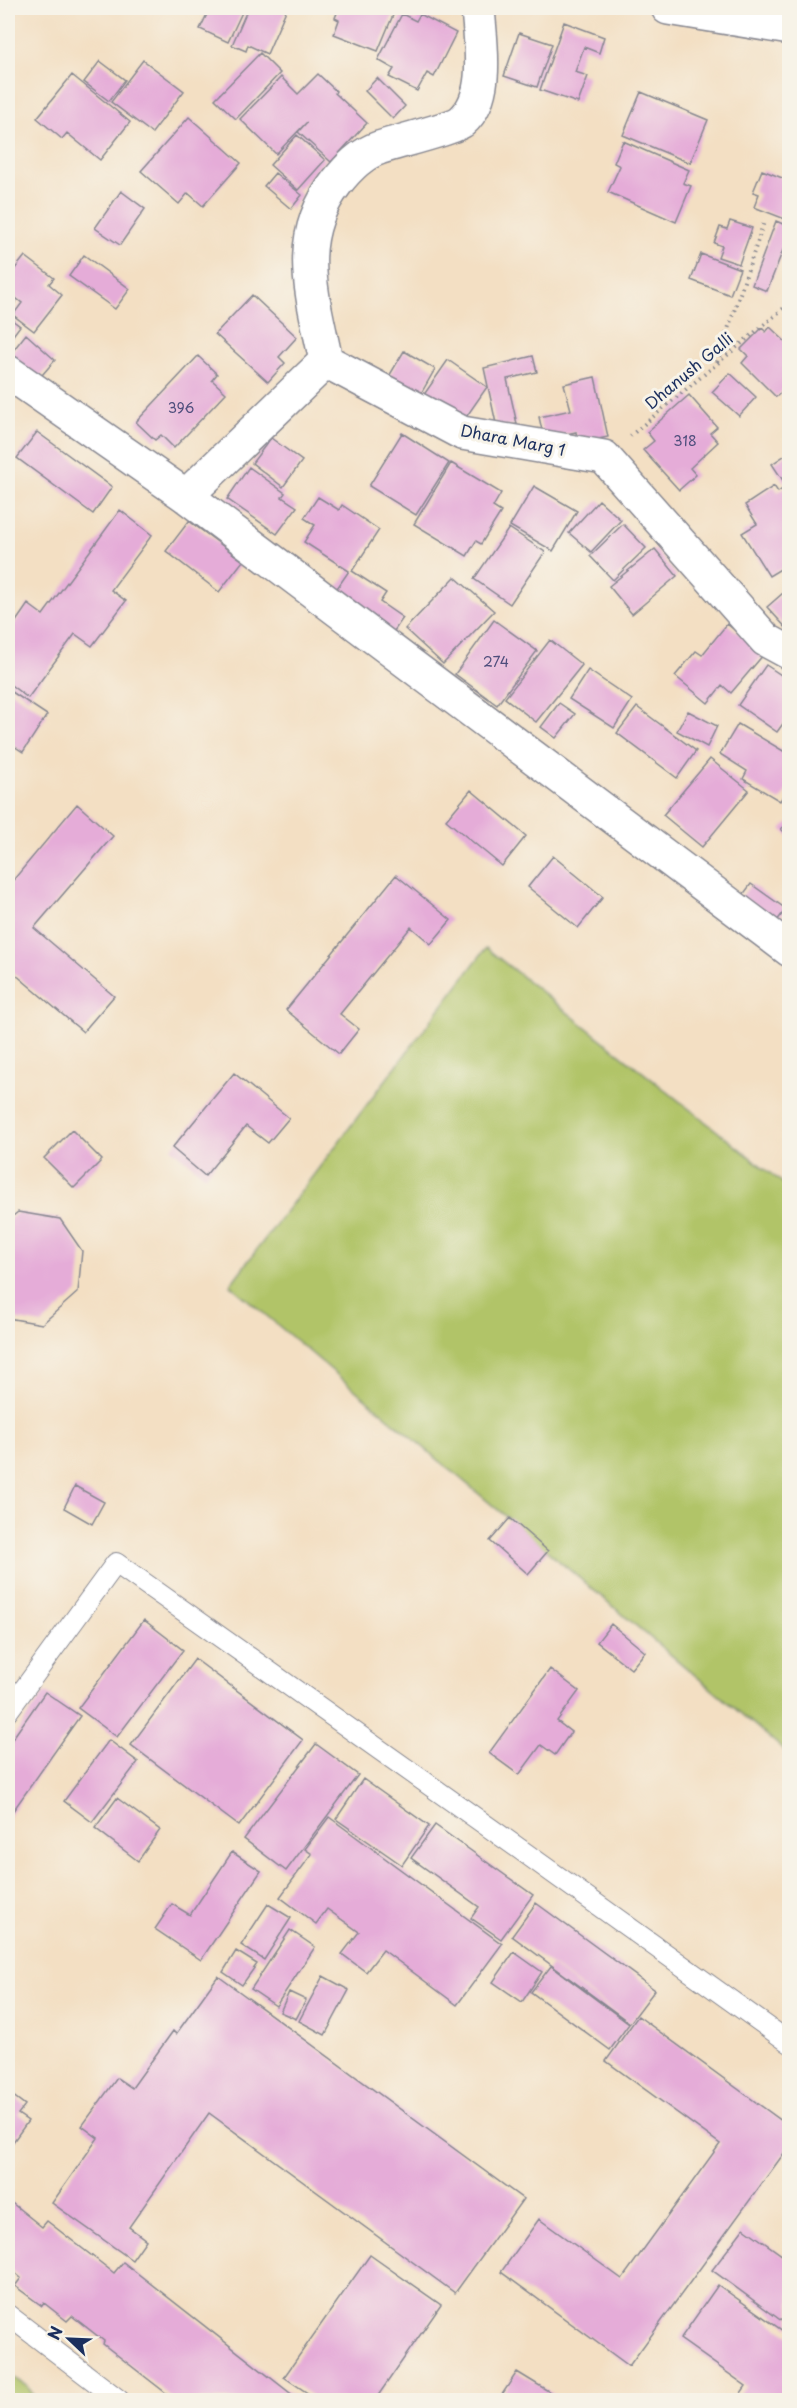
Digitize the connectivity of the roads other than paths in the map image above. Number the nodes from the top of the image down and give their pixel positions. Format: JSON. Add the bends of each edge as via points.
{"nodes":[{"id":1,"x":478,"y":8,"type":"edge"},
{"id":2,"x":668,"y":8,"type":"edge"},
{"id":3,"x":789,"y":28,"type":"edge"},
{"id":4,"x":326,"y":361,"type":"junction"},
{"id":5,"x":8,"y":372,"type":"edge"},
{"id":6,"x":186,"y":496,"type":"junction"},
{"id":7,"x":789,"y":653,"type":"edge"},
{"id":8,"x":786,"y":938,"type":"edge"},
{"id":9,"x":8,"y":1711,"type":"edge"},
{"id":10,"x":789,"y":2043,"type":"edge"},
{"id":11,"x":8,"y":2315,"type":"edge"},
{"id":12,"x":119,"y":2400,"type":"edge"}],
"edges":[{"from":1,"to":4,"type":"street","via":[[483,74],[476,100],[461,122],[376,149],[350,165],[324,198],[309,236],[310,268]]},
{"from":2,"to":3,"type":"street"},
{"from":4,"to":6,"type":"street"},
{"from":4,"to":7,"type":"street","name":"Dhara Marg 1","via":[[462,434],[604,457],[766,640]]},
{"from":5,"to":6,"type":"street"},
{"from":6,"to":8,"type":"street"},
{"from":9,"to":10,"type":"lane","via":[[116,1563]]},
{"from":11,"to":12,"type":"lane"}]}
